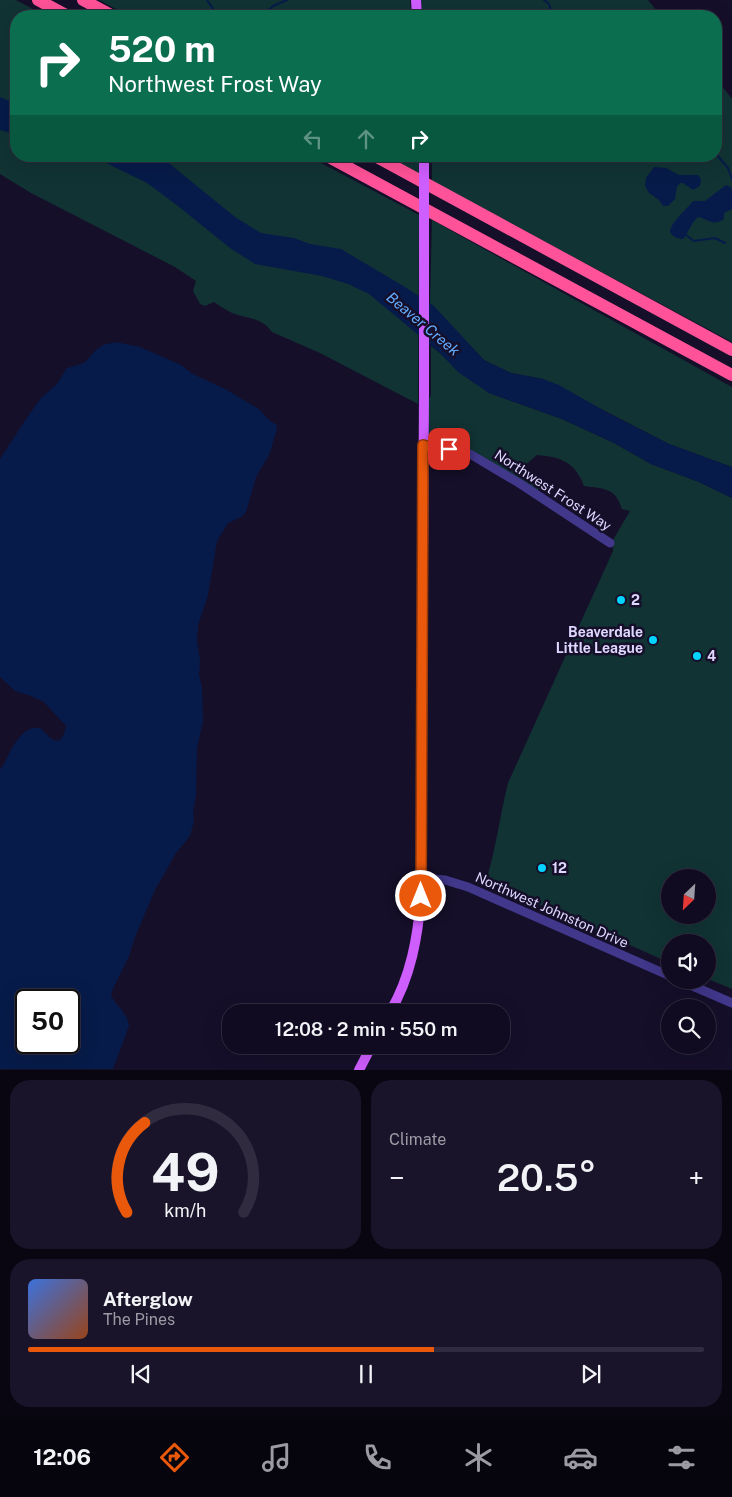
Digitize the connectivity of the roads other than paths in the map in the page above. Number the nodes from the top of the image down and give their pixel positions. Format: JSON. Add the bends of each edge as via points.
{"nodes":[{"id":1,"x":38,"y":0,"type":"edge"},
{"id":2,"x":83,"y":0,"type":"edge"},
{"id":3,"x":57,"y":10,"type":"edge"},
{"id":4,"x":102,"y":10,"type":"edge"},
{"id":5,"x":338,"y":162,"type":"edge"},
{"id":6,"x":386,"y":162,"type":"edge"},
{"id":7,"x":424,"y":162,"type":"edge"},
{"id":8,"x":732,"y":350,"type":"edge"},
{"id":9,"x":732,"y":375,"type":"edge"},
{"id":10,"x":423,"y":445,"type":"junction"},
{"id":11,"x":610,"y":543,"type":"dead end"},
{"id":12,"x":421,"y":878,"type":"junction"},
{"id":13,"x":661,"y":972,"type":"edge"},
{"id":14,"x":700,"y":989,"type":"edge"},
{"id":15,"x":732,"y":1003,"type":"edge"},
{"id":16,"x":394,"y":1004,"type":"edge"},
{"id":17,"x":367,"y":1054,"type":"edge"},
{"id":18,"x":359,"y":1070,"type":"edge"}],
"edges":[{"from":1,"to":3,"type":"highway"},
{"from":2,"to":4,"type":"highway"},
{"from":5,"to":9,"type":"highway"},
{"from":6,"to":8,"type":"highway"},
{"from":7,"to":10,"type":"main road","bridge":true},
{"from":10,"to":11,"type":"street","name":"Northwest Frost Way","via":[[470,454]]},
{"from":10,"to":12,"type":"main road"},
{"from":12,"to":13,"type":"street","name":"Northwest Johnston Drive","via":[[445,880],[468,887]]},
{"from":12,"to":16,"type":"main road","via":[[416,940],[403,986]]},
{"from":14,"to":15,"type":"street"},
{"from":17,"to":18,"type":"main road"}]}
